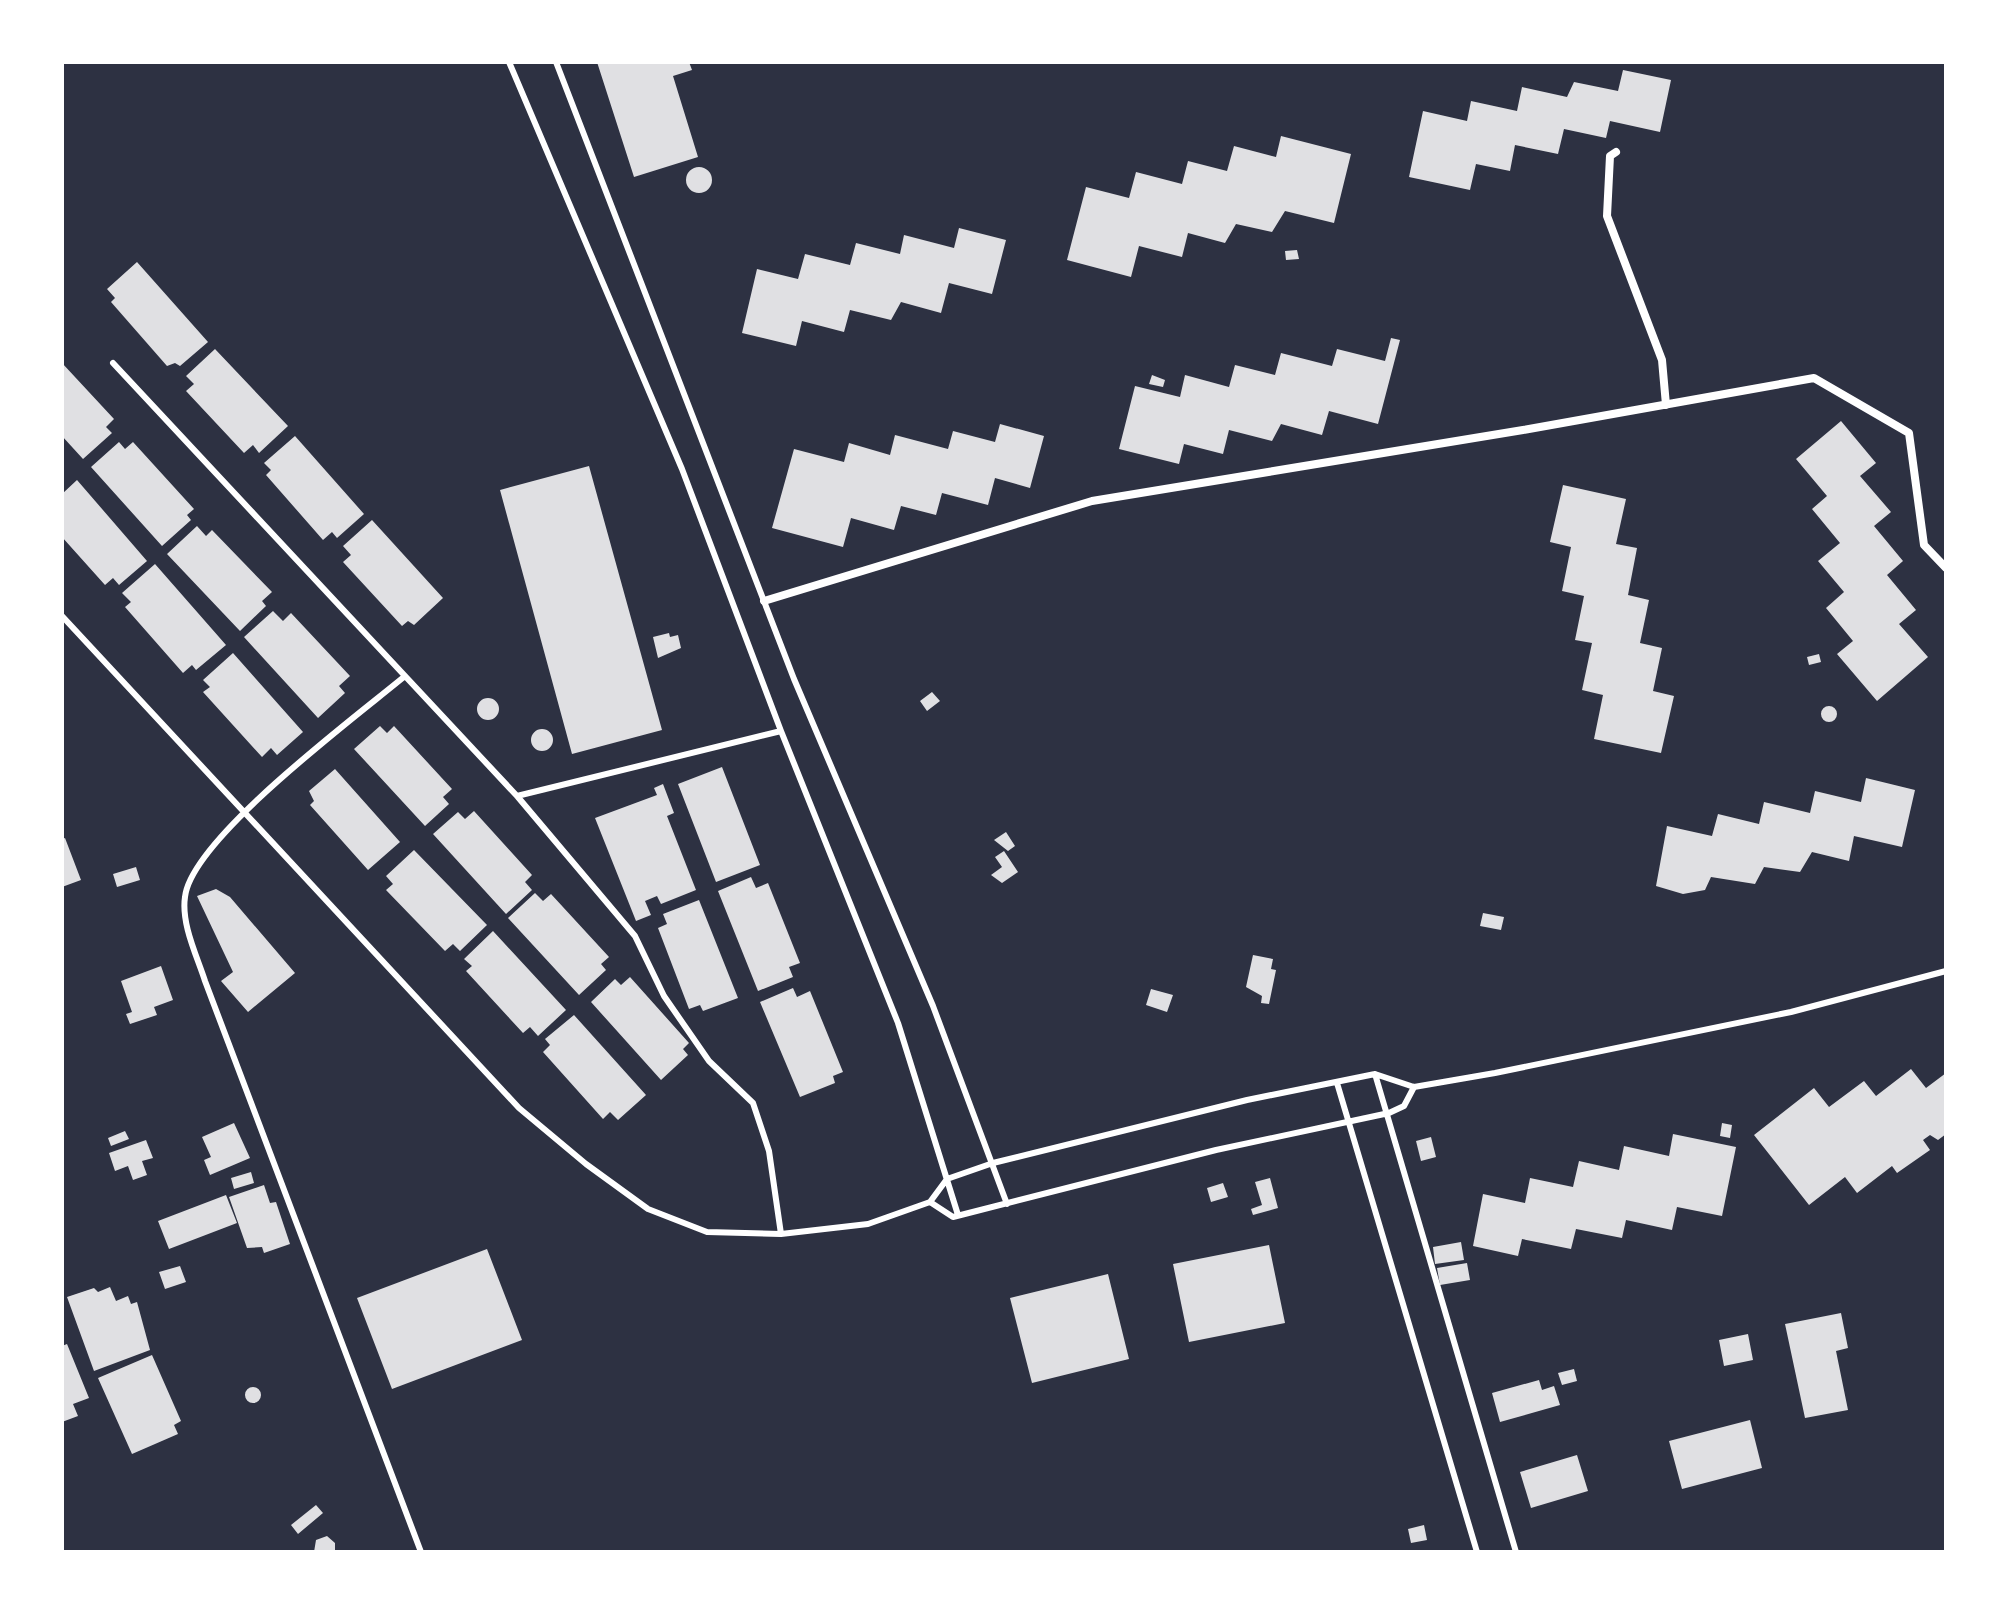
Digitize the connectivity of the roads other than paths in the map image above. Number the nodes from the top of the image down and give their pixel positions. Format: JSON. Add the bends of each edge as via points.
{"nodes":[{"id":1,"x":509,"y":62,"type":"edge"},
{"id":2,"x":556,"y":62,"type":"edge"},
{"id":3,"x":1616,"y":152,"type":"dead end"},
{"id":4,"x":113,"y":363,"type":"dead end"},
{"id":5,"x":1666,"y":405,"type":"junction"},
{"id":6,"x":1946,"y":568,"type":"edge"},
{"id":7,"x":764,"y":601,"type":"junction"},
{"id":8,"x":62,"y":616,"type":"edge"},
{"id":9,"x":405,"y":676,"type":"junction"},
{"id":10,"x":781,"y":731,"type":"junction"},
{"id":11,"x":517,"y":796,"type":"junction"},
{"id":12,"x":243,"y":812,"type":"junction"},
{"id":13,"x":1946,"y":971,"type":"edge"},
{"id":14,"x":1375,"y":1074,"type":"junction"},
{"id":15,"x":1337,"y":1083,"type":"junction"},
{"id":16,"x":1414,"y":1087,"type":"junction"},
{"id":17,"x":1389,"y":1113,"type":"junction"},
{"id":18,"x":1350,"y":1122,"type":"junction"},
{"id":19,"x":993,"y":1163,"type":"junction"},
{"id":20,"x":947,"y":1179,"type":"junction"},
{"id":21,"x":930,"y":1202,"type":"junction"},
{"id":22,"x":1007,"y":1204,"type":"junction"},
{"id":23,"x":958,"y":1215,"type":"junction"},
{"id":24,"x":781,"y":1234,"type":"junction"},
{"id":25,"x":421,"y":1552,"type":"edge"},
{"id":26,"x":1477,"y":1552,"type":"edge"},
{"id":27,"x":1516,"y":1552,"type":"edge"}],
"edges":[{"from":1,"to":10,"type":"lane","via":[[682,469]]},
{"from":2,"to":7,"type":"lane"},
{"from":3,"to":5,"type":"street","via":[[1610,156],[1607,216],[1662,360]]},
{"from":4,"to":9,"type":"lane"},
{"from":5,"to":6,"type":"street","via":[[1814,378],[1828,385],[1909,433],[1924,545]]},
{"from":5,"to":7,"type":"street","via":[[1092,501]]},
{"from":7,"to":19,"type":"lane"},
{"from":8,"to":12,"type":"lane"},
{"from":9,"to":11,"type":"lane"},
{"from":9,"to":12,"type":"lane"},
{"from":10,"to":11,"type":"lane"},
{"from":10,"to":20,"type":"lane","via":[[898,1023]]},
{"from":11,"to":24,"type":"lane","via":[[635,936],[664,996],[709,1061],[753,1103],[769,1151]]},
{"from":12,"to":24,"type":"lane","via":[[519,1108],[586,1164],[648,1209],[707,1232]]},
{"from":12,"to":25,"type":"lane","via":[[198,865],[184,896],[189,929]]},
{"from":13,"to":16,"type":"lane","via":[[1791,1012]]},
{"from":14,"to":15,"type":"lane"},
{"from":14,"to":16,"type":"lane"},
{"from":14,"to":17,"type":"lane"},
{"from":15,"to":18,"type":"lane"},
{"from":15,"to":19,"type":"lane"},
{"from":16,"to":17,"type":"lane","via":[[1404,1106]]},
{"from":17,"to":18,"type":"lane"},
{"from":17,"to":27,"type":"lane"},
{"from":18,"to":22,"type":"lane"},
{"from":18,"to":26,"type":"lane"},
{"from":19,"to":20,"type":"lane"},
{"from":19,"to":22,"type":"lane"},
{"from":20,"to":21,"type":"lane"},
{"from":20,"to":23,"type":"lane"},
{"from":21,"to":23,"type":"lane"},
{"from":21,"to":24,"type":"lane","via":[[868,1224]]},
{"from":22,"to":23,"type":"lane"}]}
